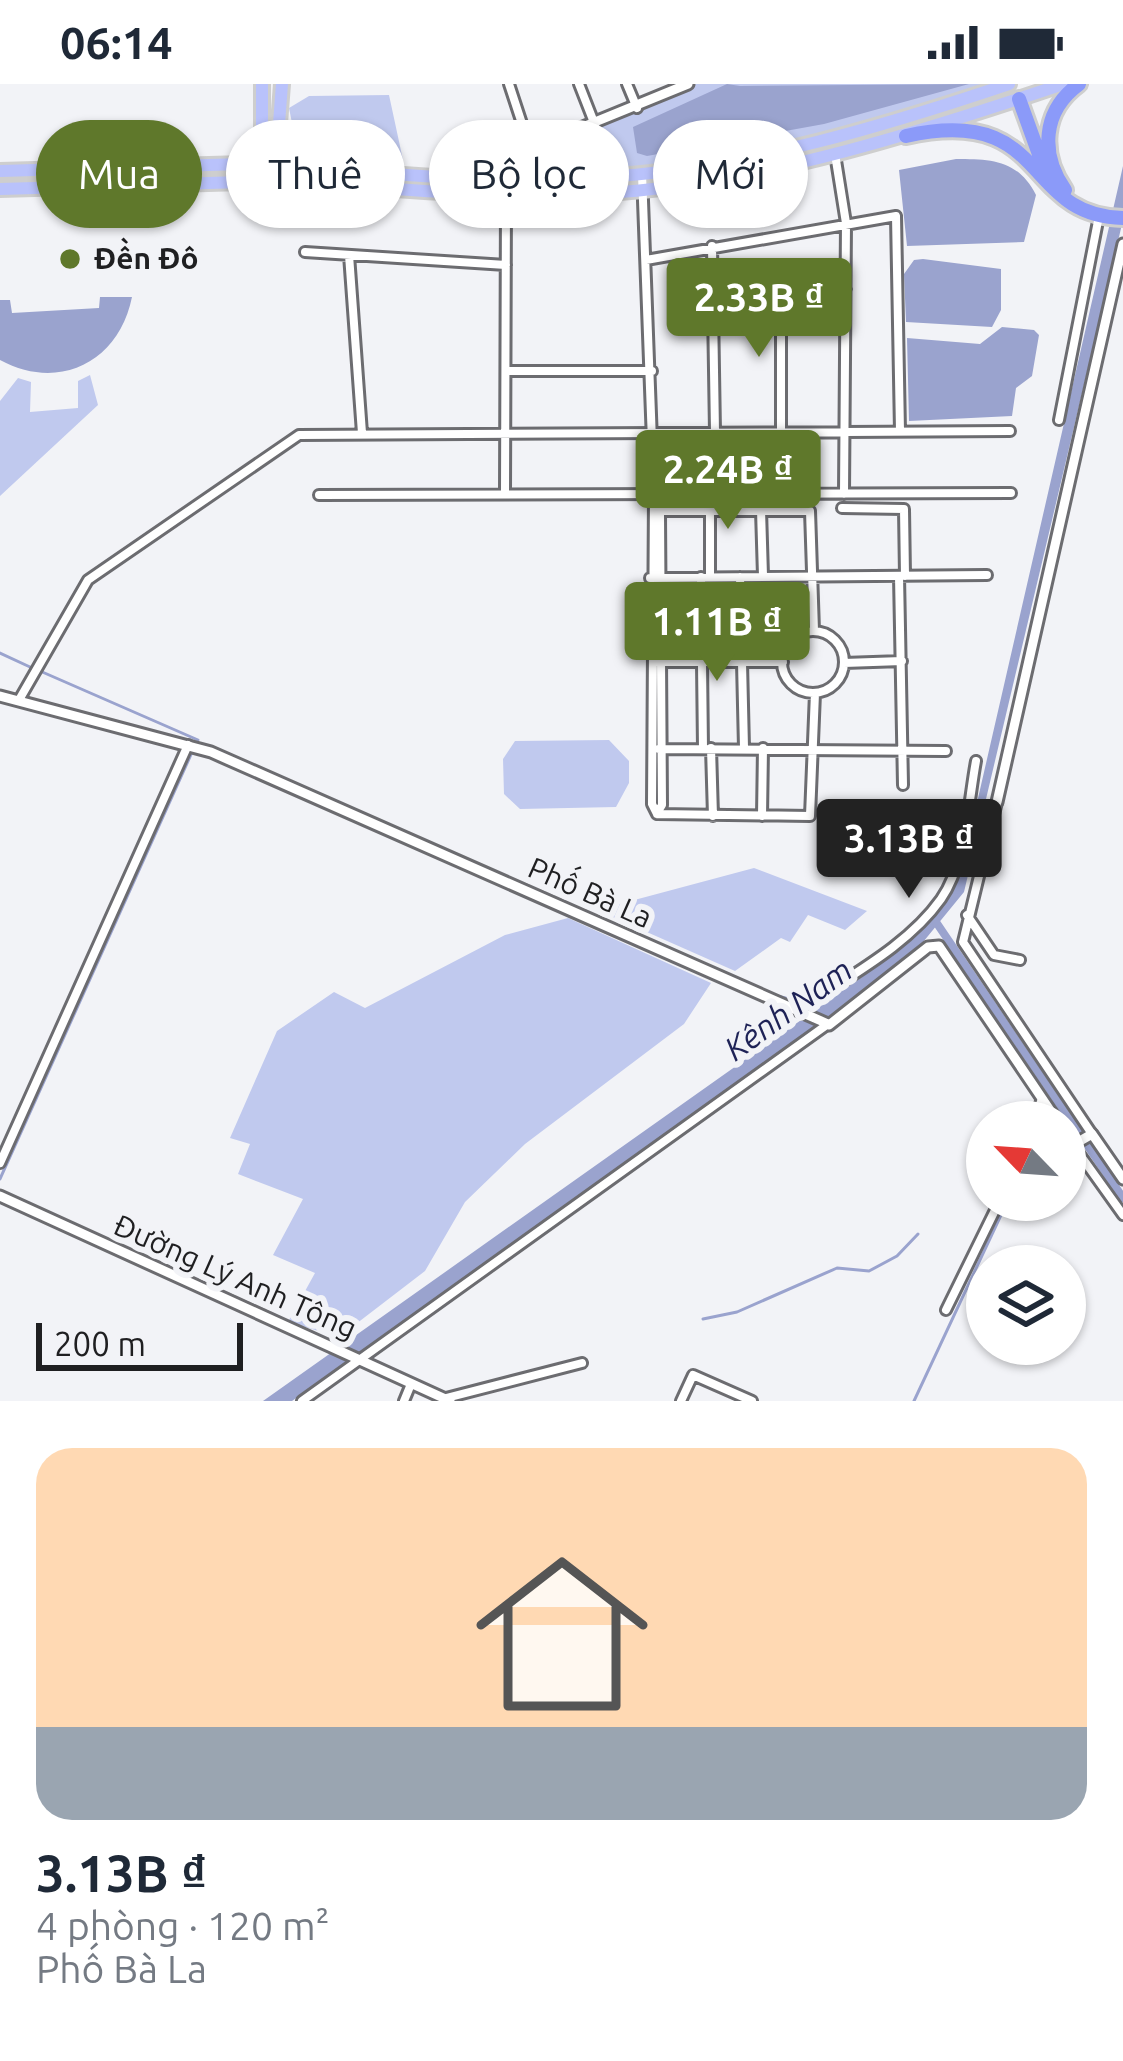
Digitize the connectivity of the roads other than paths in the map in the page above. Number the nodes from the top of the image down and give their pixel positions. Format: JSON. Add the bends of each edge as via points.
{"nodes":[{"id":1,"x":262,"y":84,"type":"edge"},
{"id":2,"x":282,"y":84,"type":"edge"},
{"id":3,"x":509,"y":84,"type":"edge"},
{"id":4,"x":579,"y":84,"type":"edge"},
{"id":5,"x":628,"y":84,"type":"edge"},
{"id":6,"x":655,"y":84,"type":"edge"},
{"id":7,"x":1009,"y":84,"type":"edge"},
{"id":8,"x":1063,"y":84,"type":"edge"},
{"id":9,"x":1079,"y":84,"type":"edge"},
{"id":10,"x":684,"y":85,"type":"edge"},
{"id":11,"x":660,"y":97,"type":"junction"},
{"id":12,"x":1019,"y":99,"type":"junction"},
{"id":13,"x":637,"y":108,"type":"junction"},
{"id":14,"x":262,"y":120,"type":"edge"},
{"id":15,"x":279,"y":120,"type":"edge"},
{"id":16,"x":521,"y":120,"type":"edge"},
{"id":17,"x":593,"y":120,"type":"edge"},
{"id":18,"x":609,"y":120,"type":"edge"},
{"id":19,"x":906,"y":136,"type":"junction"},
{"id":20,"x":835,"y":154,"type":"junction"},
{"id":21,"x":226,"y":165,"type":"edge"},
{"id":22,"x":0,"y":171,"type":"edge"},
{"id":23,"x":629,"y":174,"type":"edge"},
{"id":24,"x":642,"y":174,"type":"junction"},
{"id":25,"x":1048,"y":180,"type":"junction"},
{"id":26,"x":226,"y":182,"type":"edge"},
{"id":27,"x":0,"y":189,"type":"edge"},
{"id":28,"x":643,"y":189,"type":"junction"},
{"id":29,"x":629,"y":190,"type":"edge"},
{"id":30,"x":1101,"y":213,"type":"junction"},
{"id":31,"x":1123,"y":214,"type":"edge"},
{"id":32,"x":846,"y":223,"type":"junction"},
{"id":33,"x":506,"y":228,"type":"edge"},
{"id":34,"x":1123,"y":244,"type":"edge"},
{"id":35,"x":712,"y":246,"type":"junction"},
{"id":36,"x":305,"y":252,"type":"dead end"},
{"id":37,"x":349,"y":255,"type":"junction"},
{"id":38,"x":646,"y":260,"type":"junction"},
{"id":39,"x":506,"y":265,"type":"junction"},
{"id":40,"x":713,"y":289,"type":"junction"},
{"id":41,"x":781,"y":289,"type":"junction"},
{"id":42,"x":845,"y":289,"type":"junction"},
{"id":43,"x":506,"y":370,"type":"junction"},
{"id":44,"x":652,"y":371,"type":"junction"},
{"id":45,"x":1059,"y":420,"type":"dead end"},
{"id":46,"x":781,"y":431,"type":"junction"},
{"id":47,"x":845,"y":431,"type":"junction"},
{"id":48,"x":900,"y":431,"type":"junction"},
{"id":49,"x":1010,"y":431,"type":"dead end"},
{"id":50,"x":506,"y":432,"type":"junction"},
{"id":51,"x":653,"y":432,"type":"junction"},
{"id":52,"x":715,"y":432,"type":"junction"},
{"id":53,"x":362,"y":433,"type":"junction"},
{"id":54,"x":1011,"y":493,"type":"dead end"},
{"id":55,"x":844,"y":494,"type":"junction"},
{"id":56,"x":319,"y":495,"type":"dead end"},
{"id":57,"x":505,"y":495,"type":"junction"},
{"id":58,"x":654,"y":495,"type":"junction"},
{"id":59,"x":842,"y":508,"type":"dead end"},
{"id":60,"x":761,"y":510,"type":"junction"},
{"id":61,"x":655,"y":511,"type":"junction"},
{"id":62,"x":710,"y":511,"type":"junction"},
{"id":63,"x":813,"y":575,"type":"junction"},
{"id":64,"x":987,"y":575,"type":"dead end"},
{"id":65,"x":763,"y":576,"type":"junction"},
{"id":66,"x":902,"y":576,"type":"junction"},
{"id":67,"x":705,"y":577,"type":"junction"},
{"id":68,"x":740,"y":577,"type":"junction"},
{"id":69,"x":656,"y":578,"type":"junction"},
{"id":70,"x":814,"y":632,"type":"junction"},
{"id":71,"x":902,"y":661,"type":"junction"},
{"id":72,"x":656,"y":662,"type":"junction"},
{"id":73,"x":702,"y":662,"type":"junction"},
{"id":74,"x":742,"y":662,"type":"junction"},
{"id":75,"x":783,"y":662,"type":"junction"},
{"id":76,"x":844,"y":663,"type":"junction"},
{"id":77,"x":815,"y":693,"type":"junction"},
{"id":78,"x":0,"y":696,"type":"edge"},
{"id":79,"x":19,"y":700,"type":"junction"},
{"id":80,"x":188,"y":745,"type":"junction"},
{"id":81,"x":707,"y":748,"type":"junction"},
{"id":82,"x":744,"y":748,"type":"junction"},
{"id":83,"x":763,"y":748,"type":"junction"},
{"id":84,"x":814,"y":748,"type":"junction"},
{"id":85,"x":657,"y":749,"type":"junction"},
{"id":86,"x":904,"y":749,"type":"junction"},
{"id":87,"x":946,"y":751,"type":"dead end"},
{"id":88,"x":976,"y":761,"type":"dead end"},
{"id":89,"x":903,"y":785,"type":"dead end"},
{"id":90,"x":997,"y":802,"type":"joint"},
{"id":91,"x":713,"y":816,"type":"junction"},
{"id":92,"x":762,"y":816,"type":"junction"},
{"id":93,"x":967,"y":915,"type":"junction"},
{"id":94,"x":1020,"y":960,"type":"dead end"},
{"id":95,"x":800,"y":1010,"type":"junction"},
{"id":96,"x":828,"y":1024,"type":"junction"},
{"id":97,"x":1044,"y":1101,"type":"edge"},
{"id":98,"x":1092,"y":1134,"type":"junction"},
{"id":99,"x":1086,"y":1137,"type":"edge"},
{"id":100,"x":0,"y":1163,"type":"edge"},
{"id":101,"x":1086,"y":1163,"type":"edge"},
{"id":102,"x":1123,"y":1179,"type":"edge"},
{"id":103,"x":0,"y":1196,"type":"edge"},
{"id":104,"x":1123,"y":1215,"type":"edge"},
{"id":105,"x":990,"y":1221,"type":"edge"},
{"id":106,"x":946,"y":1310,"type":"dead end"},
{"id":107,"x":359,"y":1360,"type":"junction"},
{"id":108,"x":583,"y":1363,"type":"dead end"},
{"id":109,"x":411,"y":1384,"type":"junction"},
{"id":110,"x":447,"y":1400,"type":"edge"},
{"id":111,"x":302,"y":1401,"type":"edge"},
{"id":112,"x":404,"y":1401,"type":"edge"},
{"id":113,"x":681,"y":1401,"type":"edge"},
{"id":114,"x":752,"y":1401,"type":"edge"}],
"edges":[{"from":1,"to":14,"type":"main road"},
{"from":2,"to":15,"type":"main road"},
{"from":3,"to":16,"type":"street"},
{"from":4,"to":17,"type":"street"},
{"from":5,"to":13,"type":"street"},
{"from":6,"to":11,"type":"street"},
{"from":7,"to":24,"type":"main road","via":[[839,137]]},
{"from":8,"to":12,"type":"main road"},
{"from":9,"to":30,"type":"highway","via":[[1053,113],[1048,151],[1064,189]]},
{"from":10,"to":11,"type":"street"},
{"from":11,"to":13,"type":"street"},
{"from":12,"to":19,"type":"main road"},
{"from":12,"to":25,"type":"highway"},
{"from":13,"to":18,"type":"street"},
{"from":19,"to":20,"type":"main road"},
{"from":19,"to":25,"type":"highway","via":[[953,126],[983,132]]},
{"from":20,"to":28,"type":"main road"},
{"from":20,"to":32,"type":"street"},
{"from":21,"to":22,"type":"main road"},
{"from":23,"to":24,"type":"main road"},
{"from":24,"to":28,"type":"street"},
{"from":25,"to":30,"type":"highway","via":[[1066,202]]},
{"from":26,"to":27,"type":"main road"},
{"from":28,"to":29,"type":"main road"},
{"from":28,"to":38,"type":"street"},
{"from":30,"to":31,"type":"highway"},
{"from":30,"to":45,"type":"street"},
{"from":32,"to":35,"type":"street"},
{"from":32,"to":42,"type":"street"},
{"from":32,"to":48,"type":"street","via":[[896,215]]},
{"from":33,"to":39,"type":"street"},
{"from":34,"to":90,"type":"street"},
{"from":35,"to":38,"type":"street"},
{"from":35,"to":40,"type":"street"},
{"from":36,"to":37,"type":"street"},
{"from":37,"to":39,"type":"street"},
{"from":37,"to":53,"type":"street"},
{"from":38,"to":44,"type":"street"},
{"from":39,"to":43,"type":"street"},
{"from":40,"to":41,"type":"street"},
{"from":40,"to":52,"type":"street"},
{"from":41,"to":42,"type":"street"},
{"from":41,"to":46,"type":"street"},
{"from":42,"to":47,"type":"street"},
{"from":43,"to":44,"type":"street"},
{"from":43,"to":50,"type":"street"},
{"from":44,"to":51,"type":"street"},
{"from":46,"to":47,"type":"street"},
{"from":46,"to":52,"type":"street"},
{"from":47,"to":48,"type":"street"},
{"from":47,"to":55,"type":"street"},
{"from":48,"to":49,"type":"street"},
{"from":50,"to":51,"type":"street"},
{"from":50,"to":53,"type":"street"},
{"from":50,"to":57,"type":"street"},
{"from":51,"to":52,"type":"street"},
{"from":51,"to":58,"type":"street"},
{"from":53,"to":79,"type":"street","via":[[313,433],[280,445],[98,572],[72,601]]},
{"from":54,"to":55,"type":"street"},
{"from":55,"to":58,"type":"street"},
{"from":56,"to":57,"type":"street"},
{"from":57,"to":58,"type":"street"},
{"from":58,"to":61,"type":"street"},
{"from":59,"to":66,"type":"street","via":[[904,509]]},
{"from":60,"to":62,"type":"street"},
{"from":60,"to":63,"type":"street","via":[[810,511]]},
{"from":60,"to":65,"type":"street"},
{"from":61,"to":62,"type":"street"},
{"from":61,"to":69,"type":"street"},
{"from":62,"to":67,"type":"street"},
{"from":63,"to":65,"type":"street"},
{"from":63,"to":66,"type":"street"},
{"from":63,"to":70,"type":"street"},
{"from":64,"to":66,"type":"street"},
{"from":65,"to":68,"type":"street"},
{"from":66,"to":71,"type":"street"},
{"from":67,"to":68,"type":"street"},
{"from":67,"to":69,"type":"street"},
{"from":67,"to":73,"type":"street"},
{"from":68,"to":74,"type":"street"},
{"from":69,"to":72,"type":"street"},
{"from":70,"to":75,"type":"street","via":[[790,642]]},
{"from":70,"to":76,"type":"street","via":[[837,642]]},
{"from":71,"to":76,"type":"street"},
{"from":71,"to":86,"type":"street"},
{"from":72,"to":73,"type":"street"},
{"from":72,"to":85,"type":"street"},
{"from":73,"to":74,"type":"street"},
{"from":73,"to":81,"type":"street"},
{"from":74,"to":75,"type":"street"},
{"from":74,"to":82,"type":"street"},
{"from":75,"to":77,"type":"street","via":[[790,682]]},
{"from":76,"to":77,"type":"street","via":[[836,683]]},
{"from":77,"to":84,"type":"street"},
{"from":78,"to":79,"type":"street","name":"Phố Bà La"},
{"from":79,"to":80,"type":"street","name":"Phố Bà La"},
{"from":80,"to":95,"type":"street","name":"Phố Bà La"},
{"from":80,"to":100,"type":"street"},
{"from":81,"to":82,"type":"street"},
{"from":81,"to":85,"type":"street"},
{"from":81,"to":91,"type":"street"},
{"from":82,"to":83,"type":"street"},
{"from":83,"to":84,"type":"street"},
{"from":83,"to":92,"type":"street"},
{"from":84,"to":86,"type":"street"},
{"from":84,"to":92,"type":"street","via":[[810,816]]},
{"from":85,"to":91,"type":"street","via":[[657,814]]},
{"from":86,"to":87,"type":"street"},
{"from":86,"to":89,"type":"street"},
{"from":88,"to":95,"type":"street","via":[[942,898],[908,934]]},
{"from":90,"to":93,"type":"street"},
{"from":91,"to":92,"type":"street"},
{"from":93,"to":94,"type":"street","via":[[996,957]]},
{"from":93,"to":98,"type":"street","via":[[966,955]]},
{"from":95,"to":96,"type":"street","name":"Phố Bà La"},
{"from":96,"to":97,"type":"street","via":[[939,946]]},
{"from":96,"to":107,"type":"street"},
{"from":98,"to":99,"type":"street"},
{"from":98,"to":102,"type":"street"},
{"from":101,"to":104,"type":"street"},
{"from":103,"to":107,"type":"street","name":"Đường Lý Anh Tông"},
{"from":105,"to":106,"type":"street"},
{"from":107,"to":109,"type":"street","name":"Đường Lý Anh Tông"},
{"from":107,"to":111,"type":"street"},
{"from":108,"to":110,"type":"street"},
{"from":109,"to":110,"type":"street","name":"Đường Lý Anh Tông"},
{"from":109,"to":112,"type":"street"},
{"from":113,"to":114,"type":"street","via":[[693,1375]]}]}
